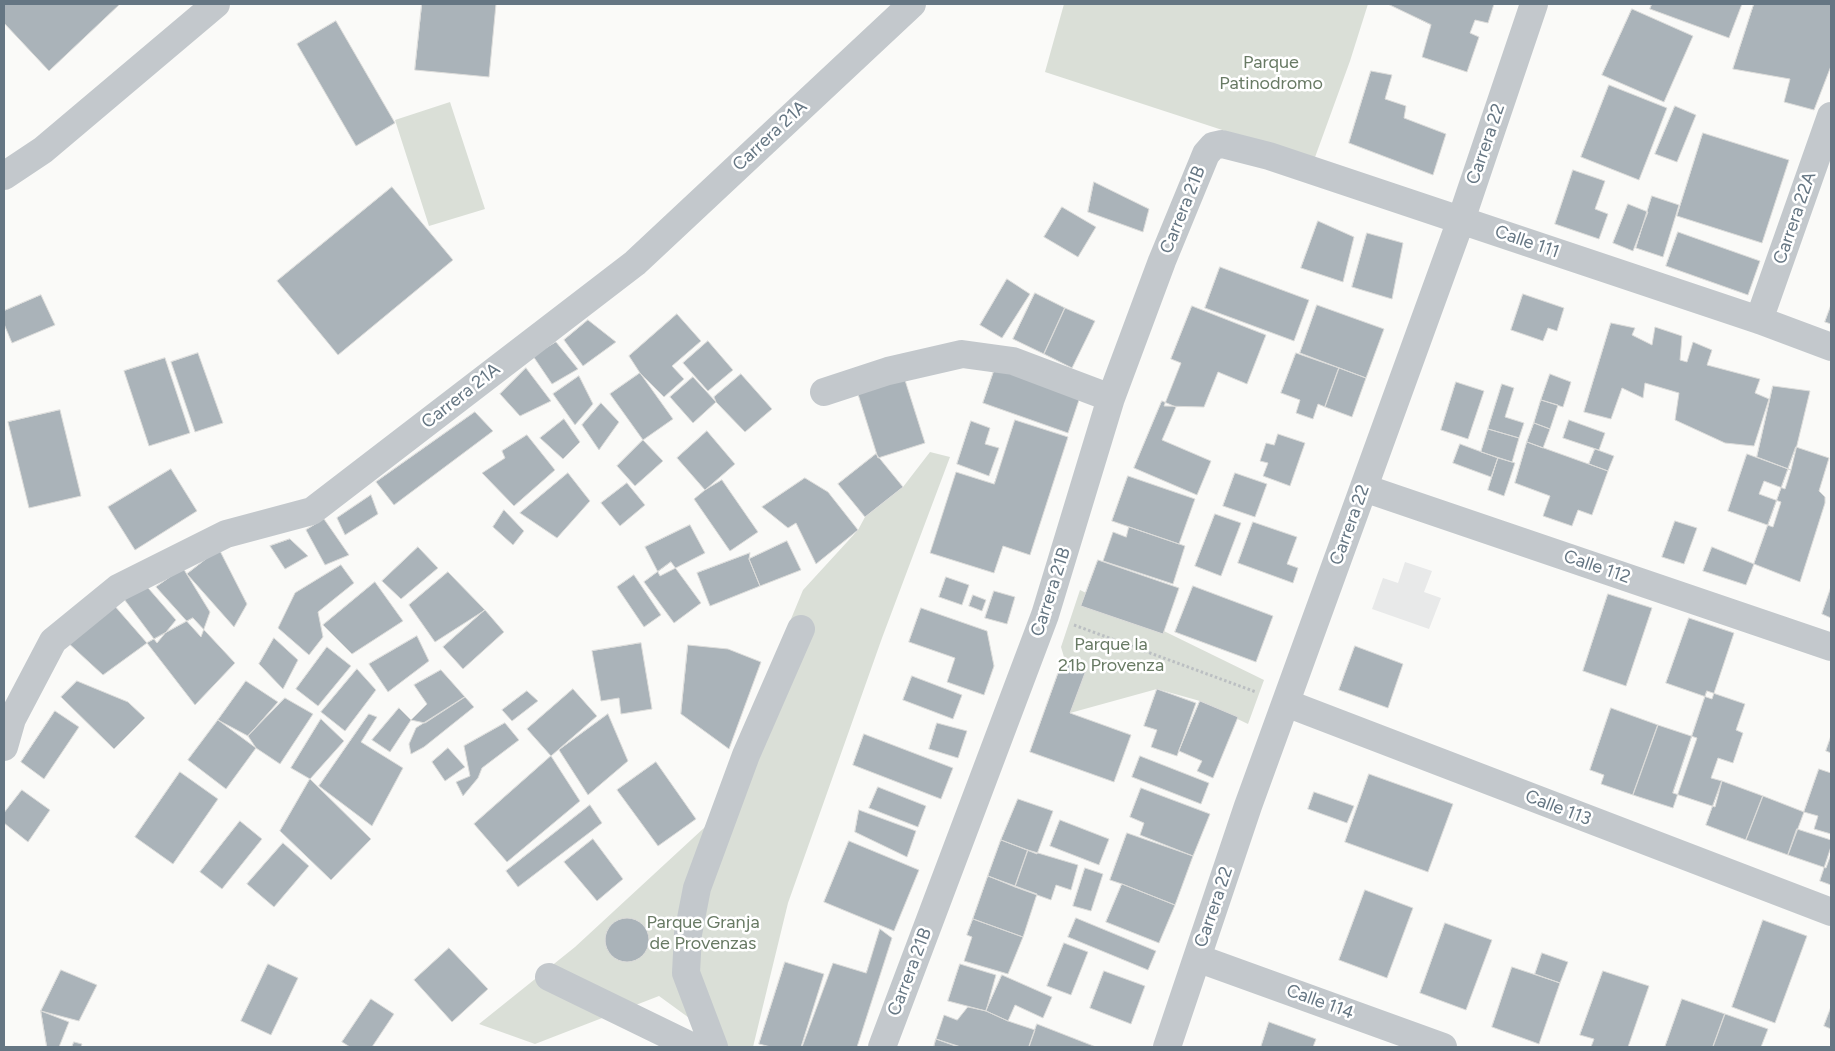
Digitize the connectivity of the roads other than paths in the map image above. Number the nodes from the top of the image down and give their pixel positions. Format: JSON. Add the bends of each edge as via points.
{"nodes":[{"id":1,"x":216,"y":4,"type":"edge"},
{"id":2,"x":912,"y":4,"type":"edge"},
{"id":3,"x":1534,"y":4,"type":"edge"},
{"id":4,"x":1831,"y":116,"type":"edge"},
{"id":5,"x":1222,"y":144,"type":"joint"},
{"id":6,"x":4,"y":176,"type":"edge"},
{"id":7,"x":1461,"y":220,"type":"junction"},
{"id":8,"x":1759,"y":320,"type":"junction"},
{"id":9,"x":1831,"y":347,"type":"edge"},
{"id":10,"x":824,"y":392,"type":"dead end"},
{"id":11,"x":1111,"y":398,"type":"junction"},
{"id":12,"x":1364,"y":488,"type":"junction"},
{"id":13,"x":801,"y":629,"type":"dead end"},
{"id":14,"x":1831,"y":647,"type":"edge"},
{"id":15,"x":1286,"y":703,"type":"junction"},
{"id":16,"x":4,"y":747,"type":"edge"},
{"id":17,"x":1831,"y":912,"type":"edge"},
{"id":18,"x":1197,"y":958,"type":"junction"},
{"id":19,"x":549,"y":977,"type":"dead end"},
{"id":20,"x":693,"y":1047,"type":"edge"},
{"id":21,"x":714,"y":1047,"type":"edge"},
{"id":22,"x":882,"y":1047,"type":"edge"},
{"id":23,"x":1168,"y":1047,"type":"edge"},
{"id":24,"x":1443,"y":1047,"type":"edge"}],
"edges":[{"from":1,"to":6,"type":"street","via":[[43,150]]},
{"from":2,"to":16,"type":"street","name":"Carrera 21A","via":[[635,263],[312,511],[226,534],[118,588],[53,641],[12,719]]},
{"from":3,"to":7,"type":"street","name":"Carrera 22"},
{"from":4,"to":8,"type":"street","name":"Carrera 22A"},
{"from":5,"to":7,"type":"street","name":"Calle 111","via":[[1269,156]]},
{"from":5,"to":11,"type":"street","name":"Carrera 21B","via":[[1213,146],[1206,154]]},
{"from":7,"to":8,"type":"street","name":"Calle 111"},
{"from":7,"to":12,"type":"street","name":"Carrera 22"},
{"from":8,"to":9,"type":"street","name":"Calle 111"},
{"from":10,"to":11,"type":"street","via":[[888,371],[962,354],[1013,361]]},
{"from":11,"to":22,"type":"street","name":"Carrera 21B","via":[[1045,614]]},
{"from":12,"to":14,"type":"street","name":"Calle 112"},
{"from":12,"to":15,"type":"street","name":"Carrera 22"},
{"from":13,"to":21,"type":"street","via":[[746,755],[697,888],[688,934],[686,972]]},
{"from":15,"to":17,"type":"street","name":"Calle 113"},
{"from":15,"to":18,"type":"street","name":"Carrera 22"},
{"from":18,"to":23,"type":"street","name":"Carrera 22"},
{"from":18,"to":24,"type":"street","name":"Calle 114"},
{"from":19,"to":20,"type":"street"}]}
